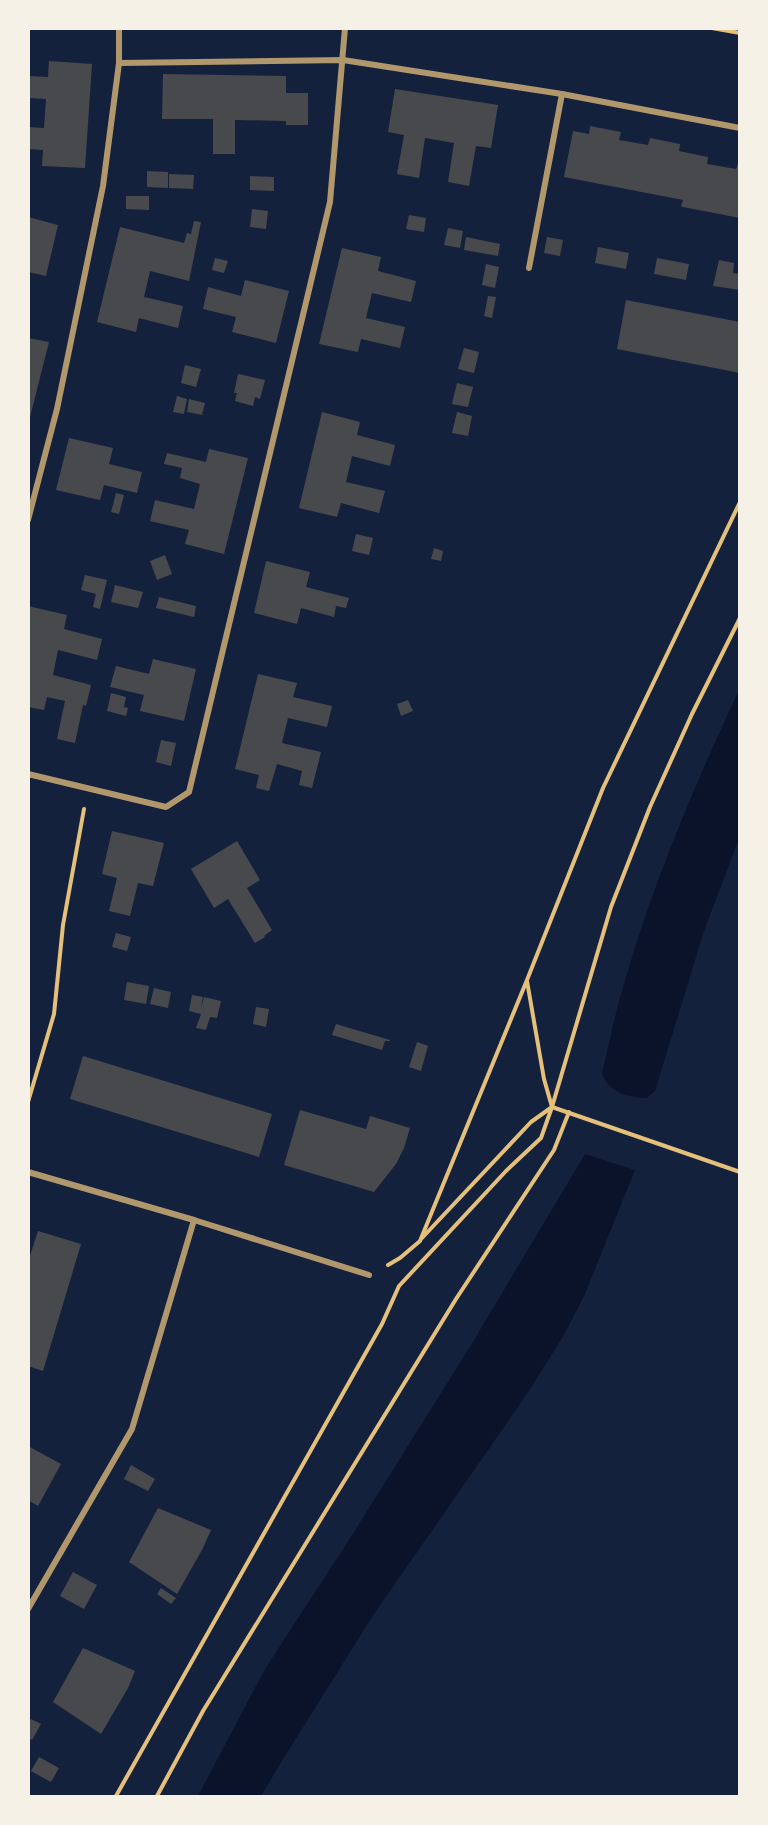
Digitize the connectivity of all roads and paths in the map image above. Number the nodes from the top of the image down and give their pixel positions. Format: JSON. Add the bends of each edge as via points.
{"nodes":[{"id":1,"x":120,"y":28,"type":"edge"},
{"id":2,"x":345,"y":28,"type":"edge"},
{"id":3,"x":712,"y":28,"type":"edge"},
{"id":4,"x":740,"y":33,"type":"edge"},
{"id":5,"x":343,"y":60,"type":"junction"},
{"id":6,"x":118,"y":63,"type":"junction"},
{"id":7,"x":562,"y":94,"type":"junction"},
{"id":8,"x":740,"y":128,"type":"edge"},
{"id":9,"x":529,"y":268,"type":"dead end"},
{"id":10,"x":740,"y":502,"type":"edge"},
{"id":11,"x":28,"y":520,"type":"edge"},
{"id":12,"x":740,"y":618,"type":"edge"},
{"id":13,"x":28,"y":774,"type":"edge"},
{"id":14,"x":87,"y":789,"type":"junction"},
{"id":15,"x":527,"y":980,"type":"junction"},
{"id":16,"x":28,"y":1102,"type":"edge"},
{"id":17,"x":552,"y":1107,"type":"junction"},
{"id":18,"x":569,"y":1112,"type":"junction"},
{"id":19,"x":28,"y":1172,"type":"edge"},
{"id":20,"x":740,"y":1172,"type":"edge"},
{"id":21,"x":194,"y":1220,"type":"junction"},
{"id":22,"x":420,"y":1241,"type":"junction"},
{"id":23,"x":369,"y":1275,"type":"joint"},
{"id":24,"x":28,"y":1609,"type":"edge"},
{"id":25,"x":116,"y":1797,"type":"edge"},
{"id":26,"x":157,"y":1797,"type":"edge"}],
"edges":[{"from":1,"to":6,"type":"street"},
{"from":2,"to":5,"type":"street"},
{"from":3,"to":4,"type":"path"},
{"from":5,"to":6,"type":"street"},
{"from":5,"to":7,"type":"street"},
{"from":5,"to":14,"type":"street","via":[[330,202],[189,792],[166,807]]},
{"from":6,"to":11,"type":"street","via":[[103,186],[57,409]]},
{"from":7,"to":8,"type":"street"},
{"from":7,"to":9,"type":"street"},
{"from":10,"to":15,"type":"path","via":[[603,788]]},
{"from":12,"to":17,"type":"path","via":[[650,807],[611,907]]},
{"from":13,"to":14,"type":"street"},
{"from":14,"to":16,"type":"path","via":[[63,926],[54,1014]]},
{"from":15,"to":17,"type":"path"},
{"from":15,"to":22,"type":"path"},
{"from":17,"to":18,"type":"path"},
{"from":17,"to":22,"type":"path","via":[[531,1122]]},
{"from":17,"to":25,"type":"path","via":[[541,1138],[399,1286],[382,1324]]},
{"from":18,"to":20,"type":"path"},
{"from":18,"to":26,"type":"path","via":[[554,1150],[456,1299],[215,1691]]},
{"from":19,"to":21,"type":"street"},
{"from":21,"to":23,"type":"street"},
{"from":21,"to":24,"type":"street","via":[[132,1429]]},
{"from":22,"to":23,"type":"path","via":[[400,1258]]}]}
